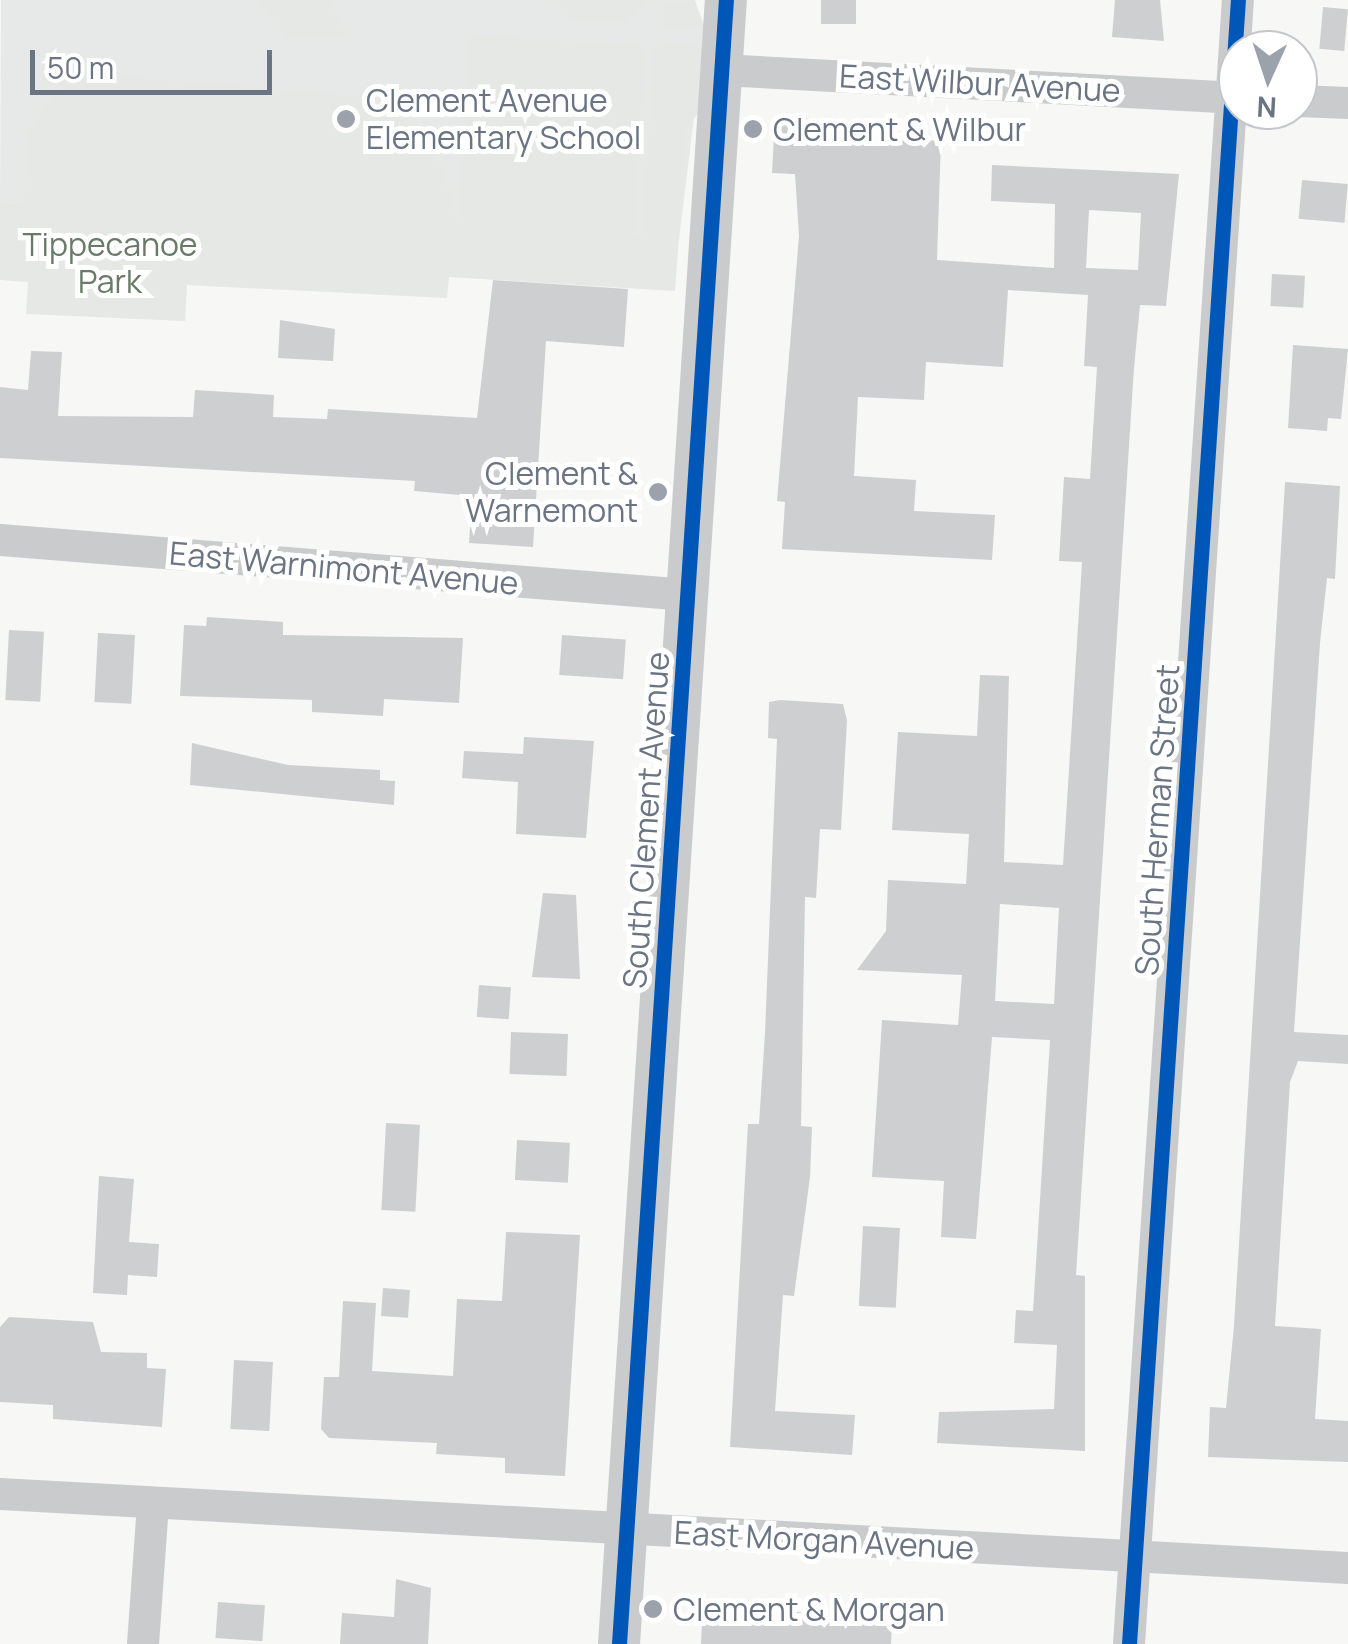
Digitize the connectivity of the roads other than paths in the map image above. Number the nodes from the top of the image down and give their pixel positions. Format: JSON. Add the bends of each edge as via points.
{"nodes":[{"id":1,"x":726,"y":0,"type":"edge"},
{"id":2,"x":1238,"y":0,"type":"edge"},
{"id":3,"x":1237,"y":30,"type":"edge"},
{"id":4,"x":722,"y":70,"type":"junction"},
{"id":5,"x":1218,"y":96,"type":"edge"},
{"id":6,"x":1318,"y":102,"type":"edge"},
{"id":7,"x":1348,"y":103,"type":"edge"},
{"id":8,"x":1233,"y":130,"type":"edge"},
{"id":9,"x":0,"y":540,"type":"edge"},
{"id":10,"x":688,"y":596,"type":"junction"},
{"id":11,"x":0,"y":1494,"type":"edge"},
{"id":12,"x":153,"y":1502,"type":"junction"},
{"id":13,"x":626,"y":1529,"type":"junction"},
{"id":14,"x":1135,"y":1557,"type":"junction"},
{"id":15,"x":1348,"y":1568,"type":"edge"},
{"id":16,"x":143,"y":1644,"type":"edge"},
{"id":17,"x":619,"y":1644,"type":"edge"},
{"id":18,"x":1129,"y":1644,"type":"edge"}],
"edges":[{"from":1,"to":4,"type":"street","name":"South Clement Avenue"},
{"from":2,"to":3,"type":"street","name":"South Herman Street"},
{"from":4,"to":5,"type":"street","name":"East Wilbur Avenue"},
{"from":4,"to":10,"type":"street","name":"South Clement Avenue"},
{"from":6,"to":7,"type":"street"},
{"from":8,"to":14,"type":"street","name":"South Herman Street"},
{"from":9,"to":10,"type":"street","name":"East Warnimont Avenue"},
{"from":10,"to":13,"type":"street","name":"South Clement Avenue"},
{"from":11,"to":12,"type":"street","name":"East Morgan Avenue"},
{"from":12,"to":13,"type":"street","name":"East Morgan Avenue"},
{"from":12,"to":16,"type":"street"},
{"from":13,"to":14,"type":"street","name":"East Morgan Avenue"},
{"from":13,"to":17,"type":"street","name":"South Clement Avenue"},
{"from":14,"to":15,"type":"street","name":"East Morgan Avenue"},
{"from":14,"to":18,"type":"street","name":"South Herman Street"}]}
